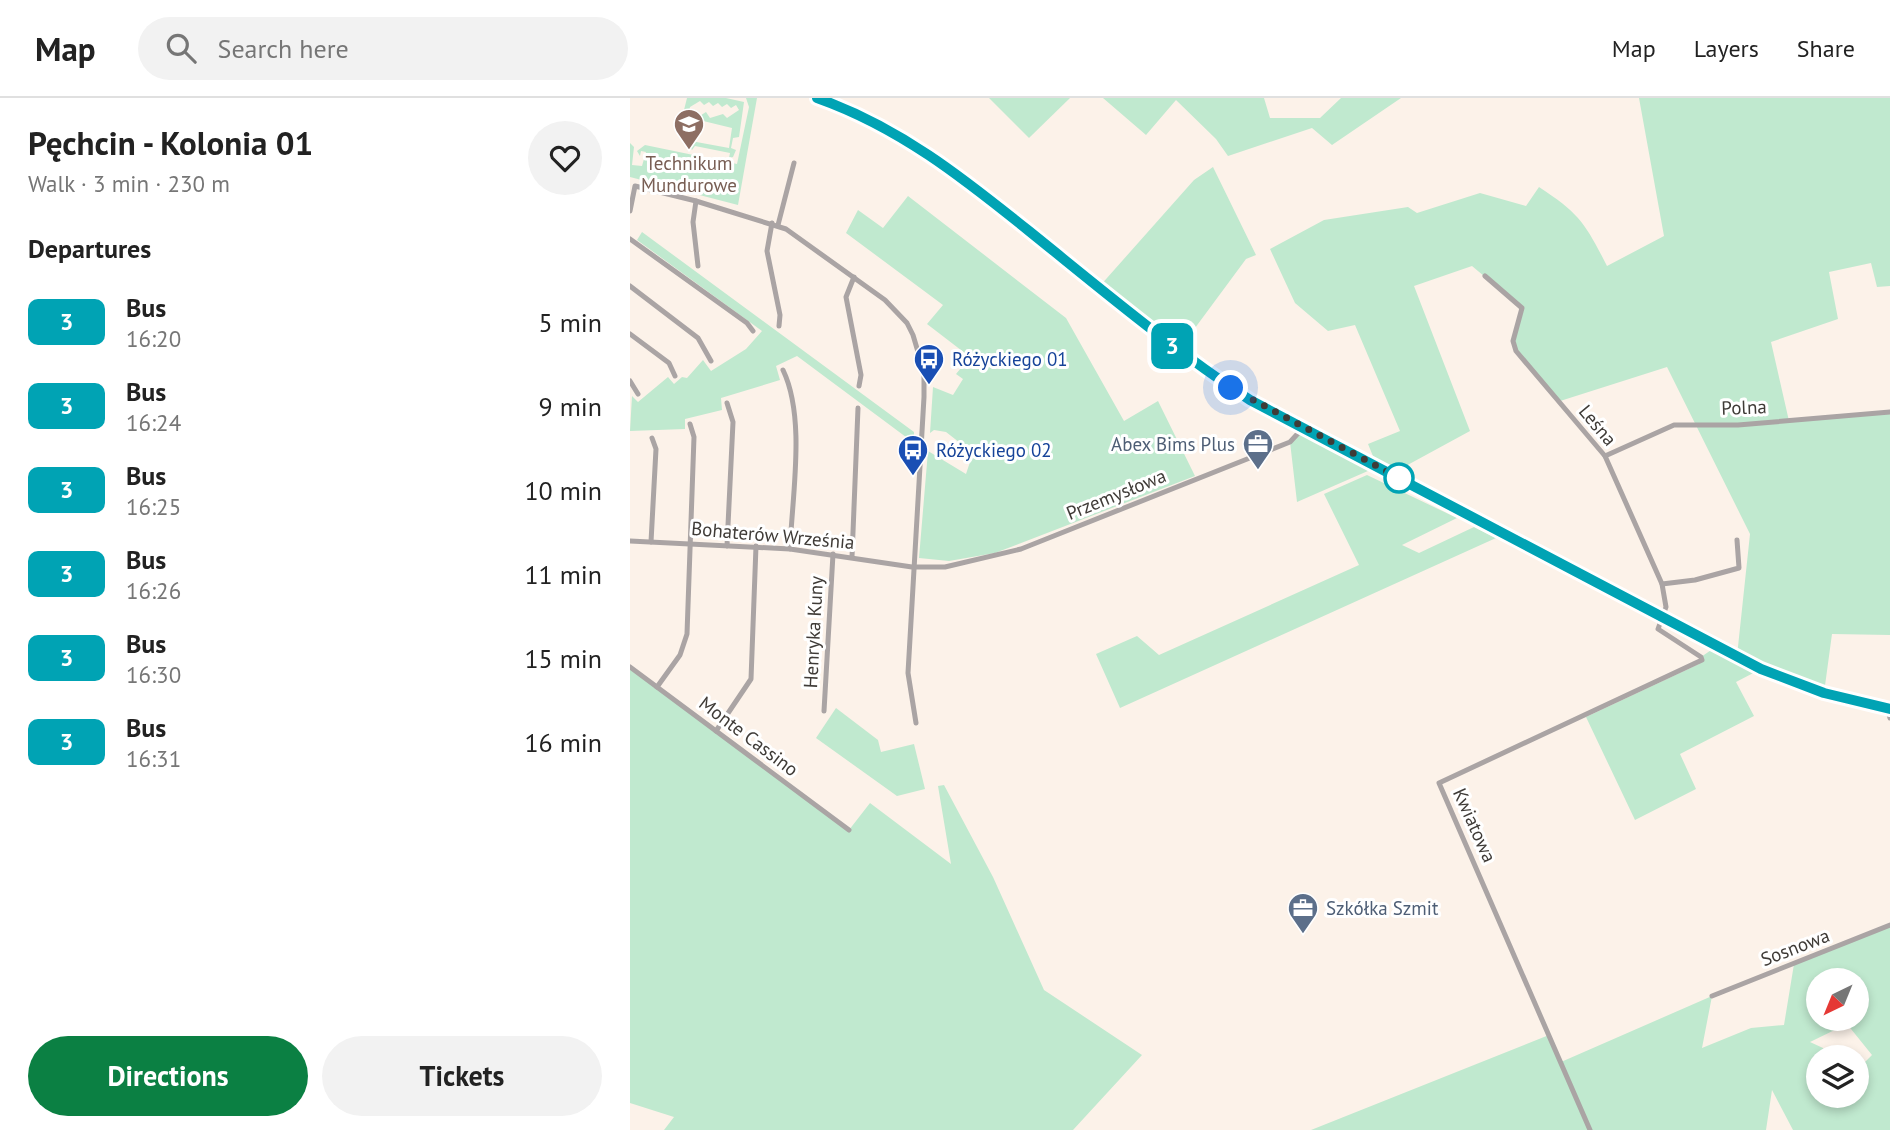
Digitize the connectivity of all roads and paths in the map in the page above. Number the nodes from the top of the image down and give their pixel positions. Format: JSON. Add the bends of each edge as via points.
{"nodes":[{"id":1,"x":817,"y":98,"type":"edge"},
{"id":2,"x":794,"y":163,"type":"dead end"},
{"id":3,"x":696,"y":201,"type":"junction"},
{"id":4,"x":630,"y":211,"type":"edge"},
{"id":5,"x":775,"y":224,"type":"junction"},
{"id":6,"x":630,"y":239,"type":"edge"},
{"id":7,"x":698,"y":266,"type":"dead end"},
{"id":8,"x":1485,"y":276,"type":"dead end"},
{"id":9,"x":853,"y":277,"type":"junction"},
{"id":10,"x":630,"y":286,"type":"edge"},
{"id":11,"x":779,"y":326,"type":"dead end"},
{"id":12,"x":753,"y":331,"type":"dead end"},
{"id":13,"x":630,"y":334,"type":"edge"},
{"id":14,"x":711,"y":361,"type":"dead end"},
{"id":15,"x":783,"y":370,"type":"dead end"},
{"id":16,"x":675,"y":376,"type":"dead end"},
{"id":17,"x":630,"y":381,"type":"edge"},
{"id":18,"x":859,"y":386,"type":"dead end"},
{"id":19,"x":638,"y":394,"type":"dead end"},
{"id":20,"x":727,"y":403,"type":"dead end"},
{"id":21,"x":858,"y":408,"type":"dead end"},
{"id":22,"x":1890,"y":412,"type":"edge"},
{"id":23,"x":690,"y":424,"type":"dead end"},
{"id":24,"x":1303,"y":429,"type":"junction"},
{"id":25,"x":652,"y":438,"type":"dead end"},
{"id":26,"x":1605,"y":456,"type":"junction"},
{"id":27,"x":1737,"y":540,"type":"dead end"},
{"id":28,"x":630,"y":541,"type":"edge"},
{"id":29,"x":651,"y":542,"type":"junction"},
{"id":30,"x":691,"y":544,"type":"junction"},
{"id":31,"x":727,"y":546,"type":"junction"},
{"id":32,"x":756,"y":546,"type":"junction"},
{"id":33,"x":790,"y":549,"type":"junction"},
{"id":34,"x":833,"y":554,"type":"junction"},
{"id":35,"x":852,"y":557,"type":"junction"},
{"id":36,"x":912,"y":567,"type":"junction"},
{"id":37,"x":1662,"y":584,"type":"junction"},
{"id":38,"x":1662,"y":617,"type":"junction"},
{"id":39,"x":630,"y":667,"type":"edge"},
{"id":40,"x":657,"y":687,"type":"junction"},
{"id":41,"x":1888,"y":709,"type":"edge"},
{"id":42,"x":824,"y":711,"type":"dead end"},
{"id":43,"x":1890,"y":718,"type":"edge"},
{"id":44,"x":916,"y":723,"type":"dead end"},
{"id":45,"x":716,"y":731,"type":"junction"},
{"id":46,"x":849,"y":830,"type":"dead end"},
{"id":47,"x":1890,"y":925,"type":"edge"},
{"id":48,"x":1712,"y":996,"type":"dead end"},
{"id":49,"x":1590,"y":1130,"type":"edge"}],
"edges":[{"from":1,"to":24,"type":"main road","via":[[881,125],[939,159],[1194,364]]},
{"from":2,"to":5,"type":"street"},
{"from":3,"to":4,"type":"street","via":[[635,186]]},
{"from":3,"to":5,"type":"street"},
{"from":3,"to":7,"type":"street"},
{"from":5,"to":9,"type":"street"},
{"from":5,"to":11,"type":"street","via":[[767,251]]},
{"from":6,"to":12,"type":"street"},
{"from":8,"to":26,"type":"street","name":"Leśna","via":[[1522,308],[1513,341],[1522,362]]},
{"from":9,"to":18,"type":"street","via":[[846,298],[861,375]]},
{"from":9,"to":36,"type":"street","via":[[907,323],[923,372]]},
{"from":10,"to":14,"type":"street","via":[[698,338]]},
{"from":13,"to":16,"type":"street","via":[[669,363]]},
{"from":15,"to":33,"type":"street","via":[[795,424]]},
{"from":17,"to":19,"type":"street"},
{"from":20,"to":31,"type":"street","via":[[733,422]]},
{"from":21,"to":35,"type":"street"},
{"from":22,"to":26,"type":"street","name":"Polna","via":[[1738,425],[1674,425]]},
{"from":23,"to":30,"type":"street","via":[[694,438]]},
{"from":24,"to":36,"type":"street","name":"Przemysłowa","via":[[1290,442],[1021,549],[933,569]]},
{"from":24,"to":38,"type":"main road"},
{"from":25,"to":29,"type":"street","via":[[656,449]]},
{"from":26,"to":37,"type":"street","name":"Leśna"},
{"from":27,"to":37,"type":"street","via":[[1739,568]]},
{"from":28,"to":29,"type":"street","name":"Bohaterów Września"},
{"from":29,"to":30,"type":"street","name":"Bohaterów Września"},
{"from":30,"to":31,"type":"street","name":"Bohaterów Września"},
{"from":30,"to":40,"type":"street","via":[[685,645]]},
{"from":31,"to":32,"type":"street","name":"Bohaterów Września"},
{"from":32,"to":33,"type":"street","name":"Bohaterów Września"},
{"from":32,"to":45,"type":"street","via":[[751,679]]},
{"from":33,"to":34,"type":"street","name":"Bohaterów Września"},
{"from":34,"to":35,"type":"street","name":"Bohaterów Września"},
{"from":34,"to":42,"type":"street","name":"Henryka Kuny"},
{"from":35,"to":36,"type":"street","name":"Bohaterów Września"},
{"from":36,"to":44,"type":"street","via":[[908,673]]},
{"from":37,"to":38,"type":"street","name":"Leśna","via":[[1666,607]]},
{"from":38,"to":41,"type":"main road","via":[[1761,669],[1824,693]]},
{"from":38,"to":49,"type":"street","name":"Kwiatowa","via":[[1658,629],[1701,657],[1699,664],[1439,783]]},
{"from":39,"to":40,"type":"street","name":"Monte Cassino"},
{"from":40,"to":45,"type":"street","name":"Monte Cassino"},
{"from":41,"to":43,"type":"street"},
{"from":45,"to":46,"type":"street","name":"Monte Cassino"},
{"from":47,"to":48,"type":"street","name":"Sosnowa"}]}
